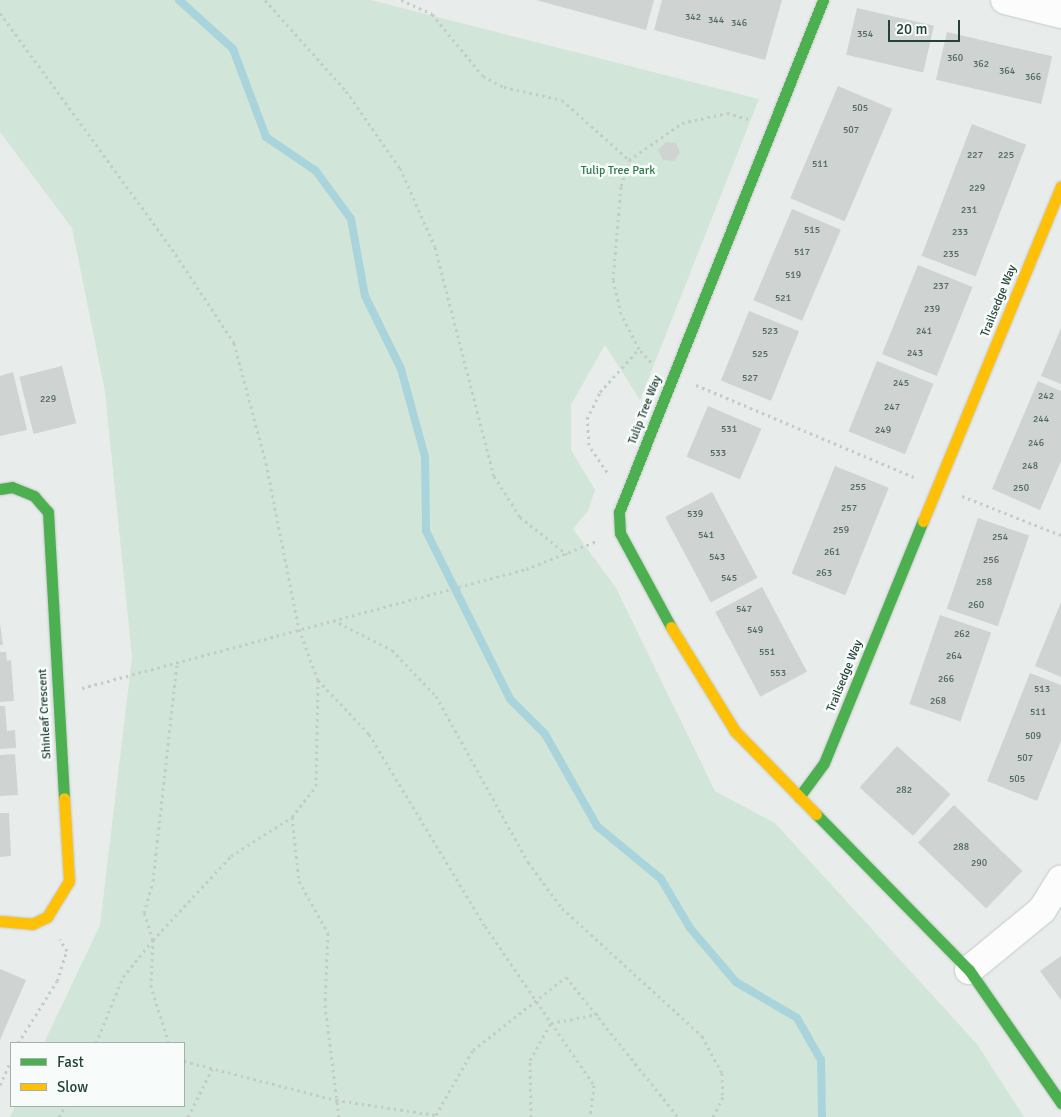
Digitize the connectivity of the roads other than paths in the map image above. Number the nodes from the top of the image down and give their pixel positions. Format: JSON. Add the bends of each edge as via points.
{"nodes":[{"id":1,"x":823,"y":0,"type":"edge"},
{"id":2,"x":1005,"y":0,"type":"edge"},
{"id":3,"x":1061,"y":14,"type":"edge"},
{"id":4,"x":1061,"y":186,"type":"edge"},
{"id":5,"x":0,"y":490,"type":"edge"},
{"id":6,"x":799,"y":797,"type":"junction"},
{"id":7,"x":1061,"y":880,"type":"edge"},
{"id":8,"x":0,"y":921,"type":"edge"},
{"id":9,"x":969,"y":970,"type":"junction"},
{"id":10,"x":1061,"y":1103,"type":"edge"}],
"edges":[{"from":1,"to":6,"type":"street","name":"Tulip Tree Way","via":[[619,512],[620,533],[708,692],[735,731]]},
{"from":2,"to":3,"type":"street"},
{"from":4,"to":6,"type":"street","name":"Trailsedge Way","via":[[824,763]]},
{"from":5,"to":8,"type":"street","name":"Shinleaf Crescent","via":[[12,486],[34,496],[48,512],[69,881],[47,917],[32,924]]},
{"from":6,"to":9,"type":"street"},
{"from":7,"to":9,"type":"street","via":[[1042,910]]},
{"from":9,"to":10,"type":"street"}]}
